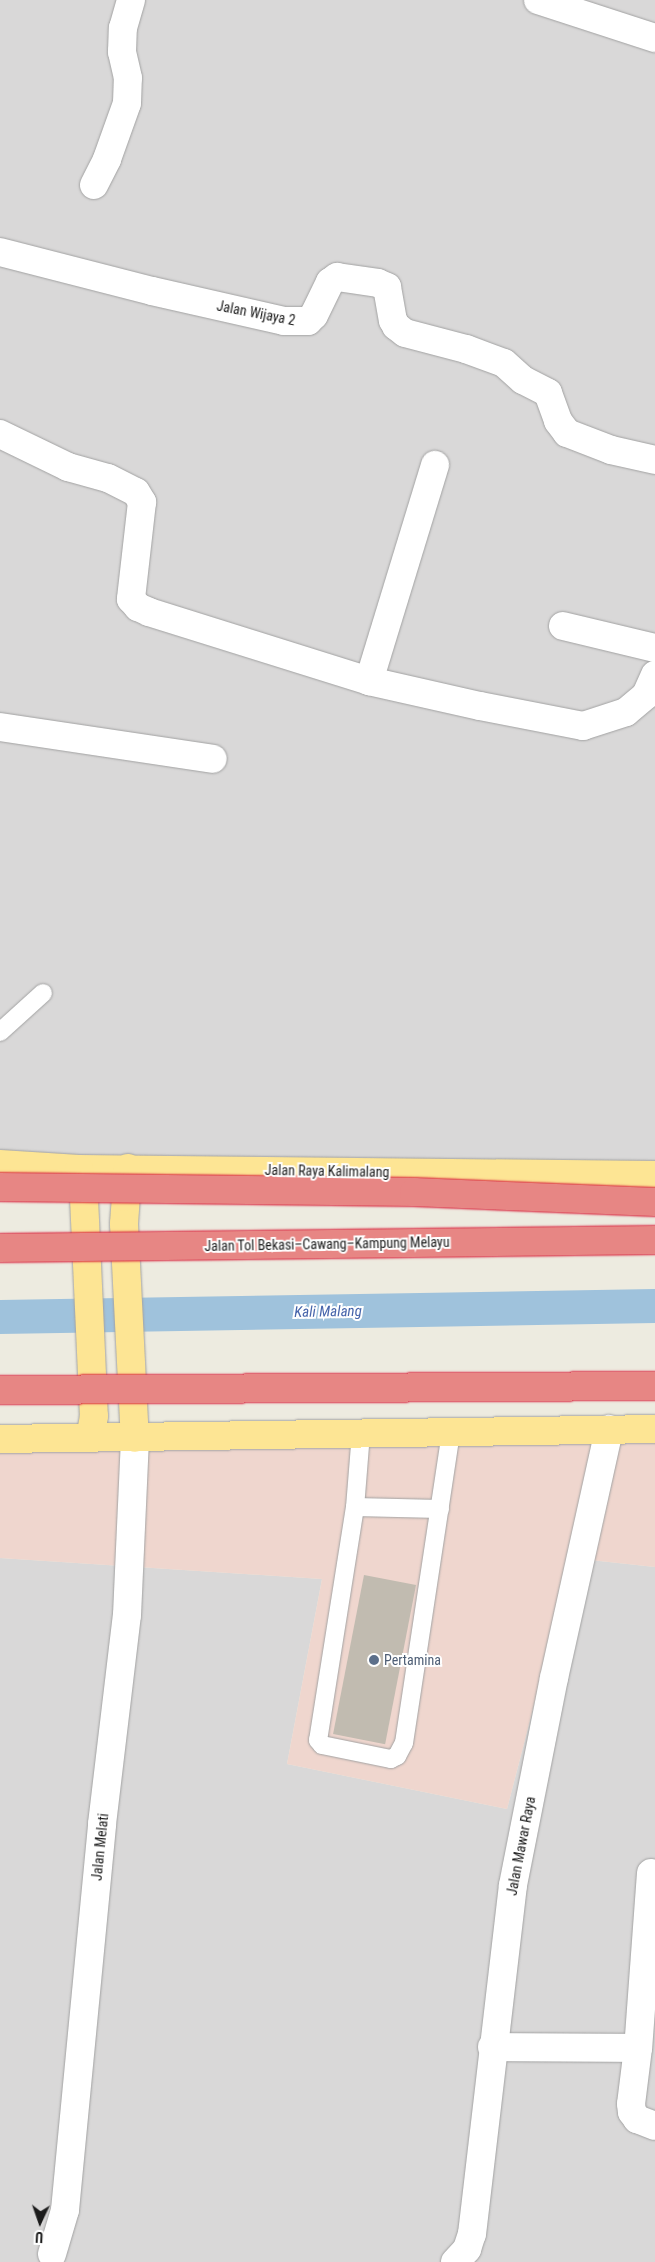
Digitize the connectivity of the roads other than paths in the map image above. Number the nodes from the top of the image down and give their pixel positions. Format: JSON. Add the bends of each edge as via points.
{"nodes":[{"id":1,"x":131,"y":0,"type":"edge"},
{"id":2,"x":538,"y":0,"type":"edge"},
{"id":3,"x":655,"y":38,"type":"edge"},
{"id":4,"x":94,"y":185,"type":"dead end"},
{"id":5,"x":0,"y":252,"type":"edge"},
{"id":6,"x":0,"y":434,"type":"edge"},
{"id":7,"x":655,"y":460,"type":"edge"},
{"id":8,"x":435,"y":465,"type":"dead end"},
{"id":9,"x":563,"y":626,"type":"dead end"},
{"id":10,"x":655,"y":648,"type":"edge"},
{"id":11,"x":655,"y":675,"type":"edge"},
{"id":12,"x":368,"y":681,"type":"junction"},
{"id":13,"x":0,"y":727,"type":"edge"},
{"id":14,"x":213,"y":759,"type":"dead end"},
{"id":15,"x":43,"y":993,"type":"dead end"},
{"id":16,"x":0,"y":1032,"type":"edge"},
{"id":17,"x":0,"y":1164,"type":"edge"},
{"id":18,"x":79,"y":1168,"type":"junction"},
{"id":19,"x":128,"y":1168,"type":"junction"},
{"id":20,"x":655,"y":1175,"type":"edge"},
{"id":21,"x":0,"y":1187,"type":"edge"},
{"id":22,"x":655,"y":1202,"type":"edge"},
{"id":23,"x":655,"y":1240,"type":"edge"},
{"id":24,"x":0,"y":1248,"type":"edge"},
{"id":25,"x":655,"y":1386,"type":"edge"},
{"id":26,"x":0,"y":1390,"type":"edge"},
{"id":27,"x":92,"y":1427,"type":"junction"},
{"id":28,"x":134,"y":1427,"type":"junction"},
{"id":29,"x":655,"y":1428,"type":"edge"},
{"id":30,"x":609,"y":1429,"type":"junction"},
{"id":31,"x":450,"y":1433,"type":"junction"},
{"id":32,"x":361,"y":1434,"type":"junction"},
{"id":33,"x":0,"y":1440,"type":"edge"},
{"id":34,"x":355,"y":1507,"type":"junction"},
{"id":35,"x":440,"y":1510,"type":"junction"},
{"id":36,"x":651,"y":1873,"type":"dead end"},
{"id":37,"x":492,"y":2046,"type":"junction"},
{"id":38,"x":638,"y":2048,"type":"junction"},
{"id":39,"x":655,"y":2126,"type":"edge"},
{"id":40,"x":52,"y":2254,"type":"dead end"},
{"id":41,"x":455,"y":2262,"type":"edge"}],
"edges":[{"from":1,"to":4,"type":"street","via":[[123,28],[122,52],[128,78],[127,103]]},
{"from":2,"to":3,"type":"street"},
{"from":5,"to":7,"type":"street","name":"Jalan Wijaya 2","via":[[284,321],[308,321],[314,316],[330,282],[338,277],[378,283],[386,287],[393,320],[405,332],[504,363],[523,380],[548,393],[558,421],[567,432],[611,450]]},
{"from":6,"to":12,"type":"street","via":[[68,467],[108,478],[136,492],[142,502],[130,599],[138,608]]},
{"from":8,"to":12,"type":"street"},
{"from":9,"to":10,"type":"street"},
{"from":11,"to":12,"type":"street","via":[[646,695],[626,712],[583,726]]},
{"from":13,"to":14,"type":"street"},
{"from":15,"to":16,"type":"lane"},
{"from":17,"to":18,"type":"main road","name":"Jalan Raya Kalimalang"},
{"from":18,"to":19,"type":"main road","name":"Jalan Raya Kalimalang"},
{"from":18,"to":27,"type":"main road","bridge":true,"via":[[84,1198]]},
{"from":19,"to":20,"type":"main road","name":"Jalan Raya Kalimalang"},
{"from":19,"to":28,"type":"main road","bridge":true,"via":[[124,1224]]},
{"from":21,"to":22,"type":"highway","bridge":true,"via":[[414,1192]]},
{"from":23,"to":24,"type":"highway","name":"Jalan Tol Bekasi–Cawang–Kampung Melayu","bridge":true},
{"from":25,"to":26,"type":"highway","bridge":true},
{"from":27,"to":28,"type":"main road"},
{"from":27,"to":33,"type":"main road"},
{"from":28,"to":32,"type":"main road"},
{"from":28,"to":40,"type":"street","name":"Jalan Melati","via":[[127,1615],[101,1834],[65,2210]]},
{"from":29,"to":30,"type":"main road"},
{"from":30,"to":31,"type":"main road"},
{"from":30,"to":37,"type":"street","name":"Jalan Mawar Raya","via":[[554,1678],[513,1885]]},
{"from":31,"to":32,"type":"main road"},
{"from":31,"to":35,"type":"lane"},
{"from":32,"to":34,"type":"lane"},
{"from":34,"to":35,"type":"lane"},
{"from":34,"to":35,"type":"lane","via":[[318,1740],[322,1745],[391,1759],[397,1756],[404,1743]]},
{"from":36,"to":38,"type":"street"},
{"from":37,"to":38,"type":"street"},
{"from":37,"to":41,"type":"street","name":"Jalan Mawar Raya","via":[[472,2234],[468,2248]]},
{"from":38,"to":39,"type":"street","via":[[632,2112],[637,2119]]}]}
